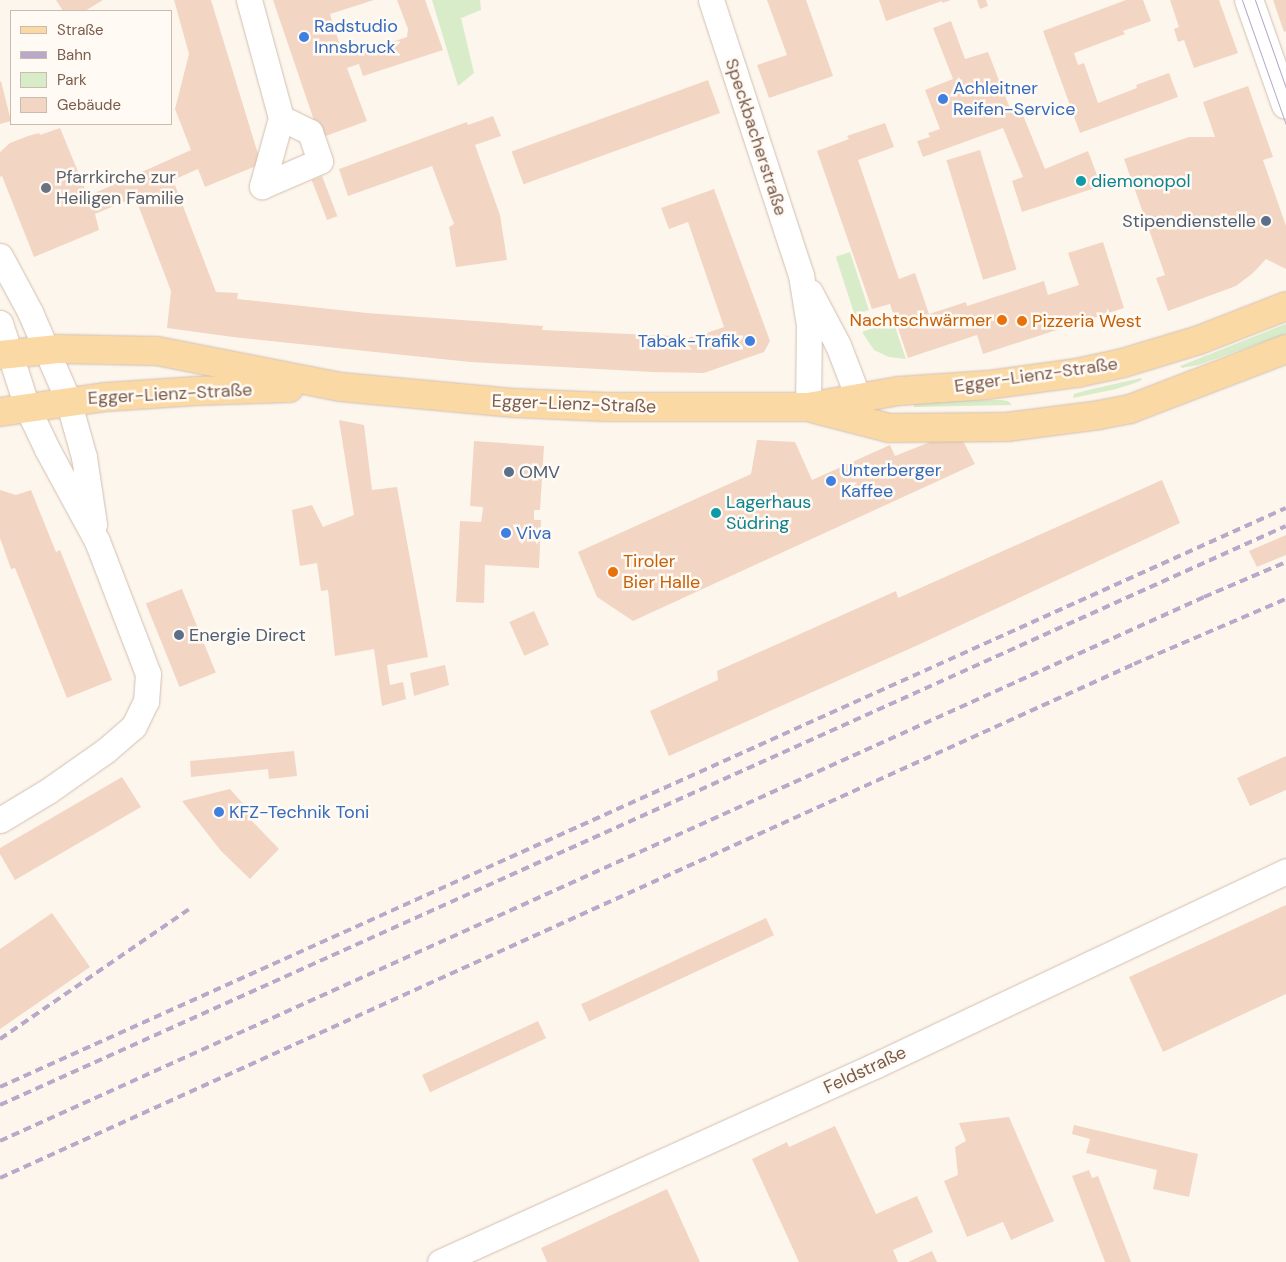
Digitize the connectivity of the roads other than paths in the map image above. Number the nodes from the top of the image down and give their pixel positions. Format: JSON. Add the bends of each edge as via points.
{"nodes":[{"id":1,"x":249,"y":0,"type":"edge"},
{"id":2,"x":711,"y":0,"type":"edge"},
{"id":3,"x":1250,"y":0,"type":"edge"},
{"id":4,"x":1286,"y":105,"type":"edge"},
{"id":5,"x":281,"y":118,"type":"dead end"},
{"id":6,"x":0,"y":256,"type":"edge"},
{"id":7,"x":801,"y":275,"type":"junction"},
{"id":8,"x":1286,"y":306,"type":"edge"},
{"id":9,"x":0,"y":323,"type":"edge"},
{"id":10,"x":48,"y":350,"type":"junction"},
{"id":11,"x":1286,"y":350,"type":"edge"},
{"id":12,"x":5,"y":355,"type":"edge"},
{"id":13,"x":1077,"y":373,"type":"junction"},
{"id":14,"x":341,"y":386,"type":"junction"},
{"id":15,"x":858,"y":397,"type":"junction"},
{"id":16,"x":68,"y":400,"type":"junction"},
{"id":17,"x":27,"y":407,"type":"junction"},
{"id":18,"x":808,"y":407,"type":"junction"},
{"id":19,"x":0,"y":412,"type":"edge"},
{"id":20,"x":1056,"y":421,"type":"junction"},
{"id":21,"x":97,"y":541,"type":"junction"},
{"id":22,"x":0,"y":820,"type":"edge"},
{"id":23,"x":1286,"y":871,"type":"edge"},
{"id":24,"x":440,"y":1262,"type":"edge"}],
"edges":[{"from":1,"to":5,"type":"street"},
{"from":2,"to":7,"type":"street","name":"Speckbacherstraße"},
{"from":3,"to":4,"type":"street"},
{"from":6,"to":10,"type":"street"},
{"from":7,"to":15,"type":"street","name":"Speckbacherstraße","via":[[838,344]]},
{"from":7,"to":18,"type":"street","name":"Speckbacherstraße","via":[[809,325]]},
{"from":8,"to":13,"type":"main road","name":"Egger-Lienz-Straße","via":[[1199,340],[1123,364]]},
{"from":9,"to":12,"type":"street"},
{"from":10,"to":12,"type":"main road","name":"Egger-Lienz-Straße"},
{"from":10,"to":14,"type":"main road","name":"Egger-Lienz-Straße","via":[[157,352]]},
{"from":10,"to":16,"type":"street"},
{"from":11,"to":20,"type":"main road","name":"Egger-Lienz-Straße","via":[[1130,409]]},
{"from":12,"to":17,"type":"street"},
{"from":13,"to":15,"type":"main road","name":"Egger-Lienz-Straße"},
{"from":13,"to":20,"type":"main road","via":[[1051,392]]},
{"from":14,"to":16,"type":"main road","name":"Egger-Lienz-Straße","via":[[196,390]]},
{"from":14,"to":18,"type":"main road","name":"Egger-Lienz-Straße","via":[[552,405]]},
{"from":15,"to":18,"type":"main road","name":"Egger-Lienz-Straße"},
{"from":16,"to":17,"type":"main road","name":"Egger-Lienz-Straße"},
{"from":16,"to":21,"type":"street","via":[[84,457]]},
{"from":17,"to":19,"type":"main road","name":"Egger-Lienz-Straße"},
{"from":17,"to":21,"type":"street"},
{"from":18,"to":20,"type":"main road","name":"Egger-Lienz-Straße","via":[[889,428],[1007,427]]},
{"from":21,"to":22,"type":"street","via":[[148,674],[146,701],[134,726],[105,751]]},
{"from":23,"to":24,"type":"street","name":"Feldstraße","via":[[874,1066]]}]}
